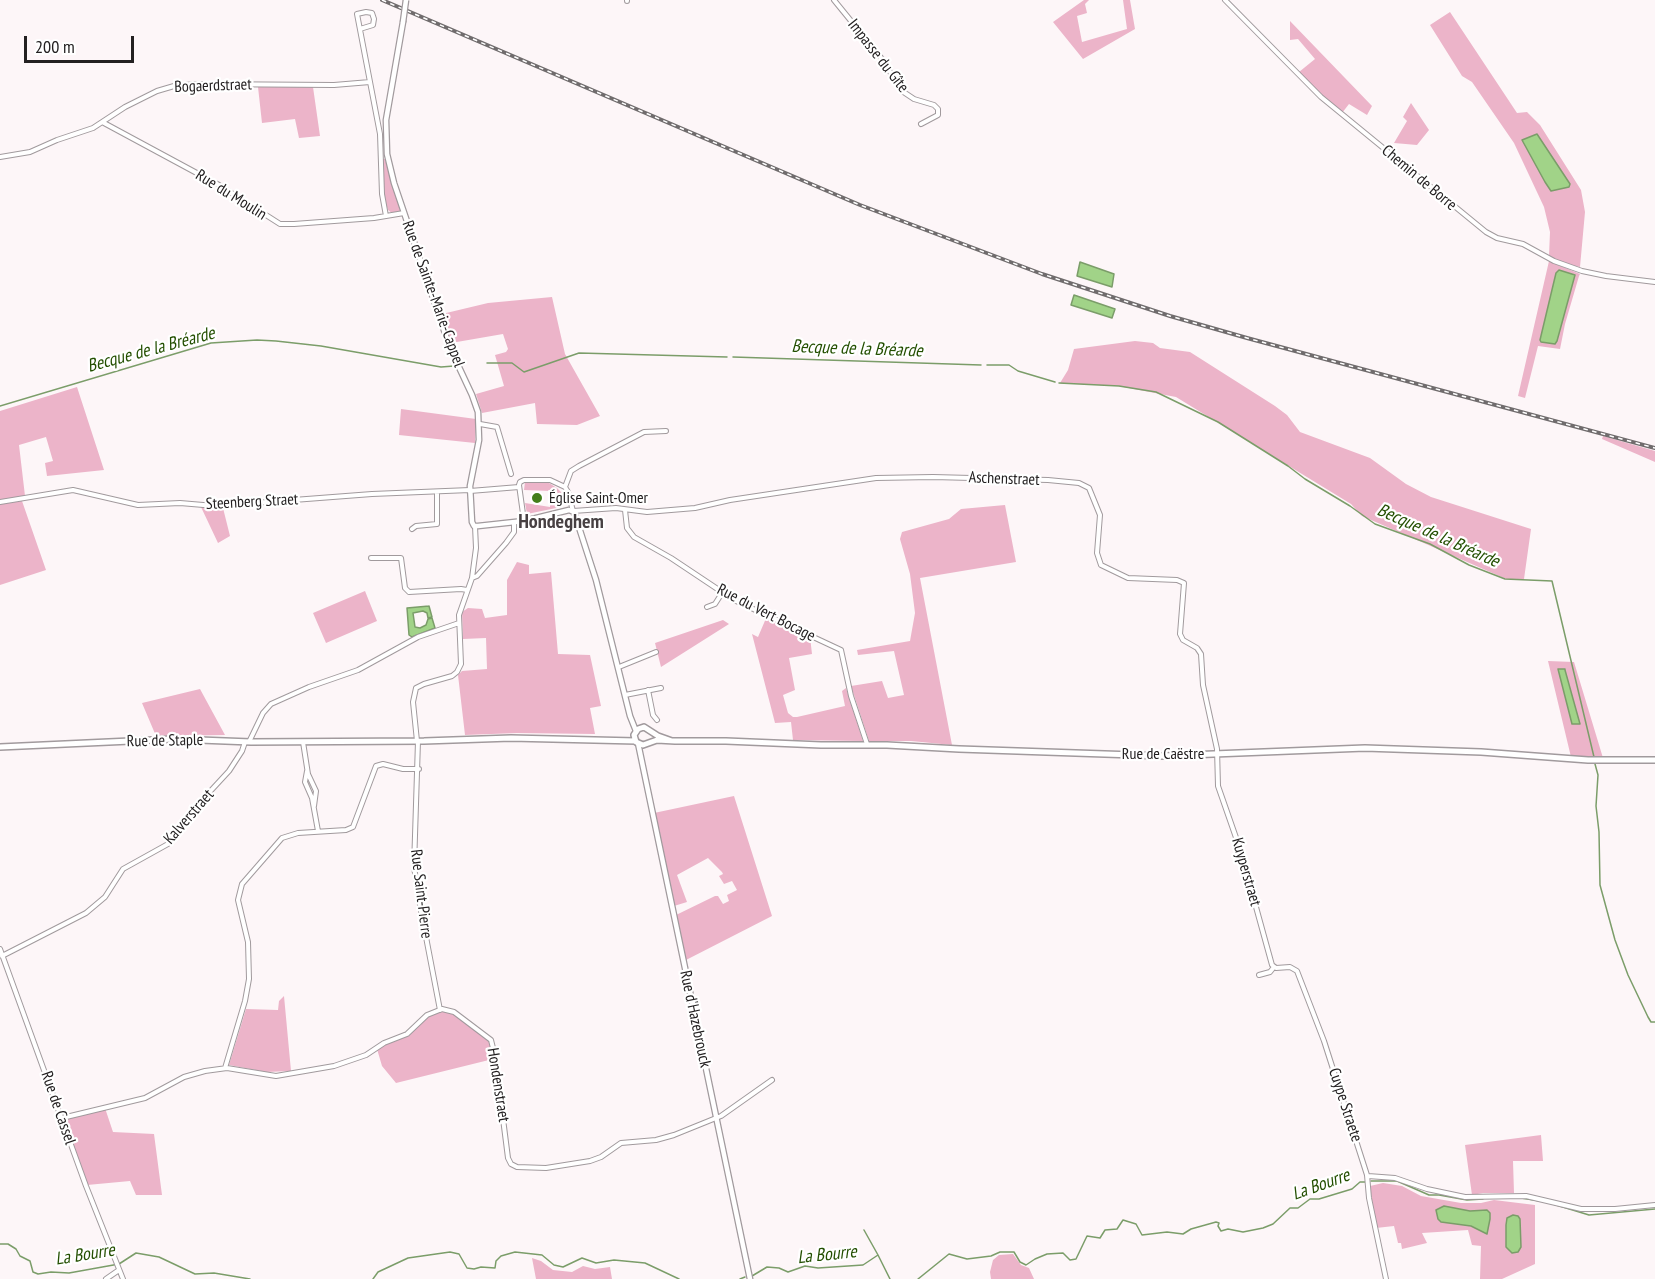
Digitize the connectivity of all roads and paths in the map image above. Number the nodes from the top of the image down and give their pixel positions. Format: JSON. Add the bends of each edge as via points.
{"nodes":[{"id":1,"x":406,"y":0,"type":"edge"},
{"id":2,"x":834,"y":0,"type":"edge"},
{"id":3,"x":1225,"y":0,"type":"edge"},
{"id":4,"x":360,"y":29,"type":"junction"},
{"id":5,"x":370,"y":82,"type":"junction"},
{"id":6,"x":104,"y":123,"type":"junction"},
{"id":7,"x":921,"y":124,"type":"dead end"},
{"id":8,"x":0,"y":157,"type":"edge"},
{"id":9,"x":404,"y":213,"type":"junction"},
{"id":10,"x":386,"y":216,"type":"junction"},
{"id":11,"x":1655,"y":282,"type":"edge"},
{"id":12,"x":480,"y":424,"type":"junction"},
{"id":13,"x":666,"y":431,"type":"dead end"},
{"id":14,"x":511,"y":474,"type":"dead end"},
{"id":15,"x":519,"y":487,"type":"junction"},
{"id":16,"x":565,"y":487,"type":"junction"},
{"id":17,"x":437,"y":491,"type":"junction"},
{"id":18,"x":470,"y":491,"type":"junction"},
{"id":19,"x":0,"y":502,"type":"edge"},
{"id":20,"x":625,"y":510,"type":"junction"},
{"id":21,"x":573,"y":511,"type":"junction"},
{"id":22,"x":524,"y":521,"type":"junction"},
{"id":23,"x":514,"y":522,"type":"junction"},
{"id":24,"x":475,"y":526,"type":"junction"},
{"id":25,"x":412,"y":529,"type":"dead end"},
{"id":26,"x":371,"y":558,"type":"dead end"},
{"id":27,"x":472,"y":578,"type":"junction"},
{"id":28,"x":468,"y":590,"type":"junction"},
{"id":29,"x":722,"y":593,"type":"junction"},
{"id":30,"x":707,"y":607,"type":"dead end"},
{"id":31,"x":459,"y":623,"type":"junction"},
{"id":32,"x":656,"y":652,"type":"dead end"},
{"id":33,"x":619,"y":667,"type":"junction"},
{"id":34,"x":661,"y":688,"type":"dead end"},
{"id":35,"x":648,"y":690,"type":"junction"},
{"id":36,"x":625,"y":695,"type":"junction"},
{"id":37,"x":629,"y":711,"type":"junction"},
{"id":38,"x":657,"y":720,"type":"dead end"},
{"id":39,"x":648,"y":729,"type":"junction"},
{"id":40,"x":635,"y":732,"type":"junction"},
{"id":41,"x":620,"y":740,"type":"junction"},
{"id":42,"x":416,"y":741,"type":"junction"},
{"id":43,"x":650,"y":741,"type":"junction"},
{"id":44,"x":672,"y":741,"type":"junction"},
{"id":45,"x":247,"y":742,"type":"junction"},
{"id":46,"x":303,"y":742,"type":"junction"},
{"id":47,"x":639,"y":743,"type":"junction"},
{"id":48,"x":867,"y":744,"type":"junction"},
{"id":49,"x":0,"y":747,"type":"edge"},
{"id":50,"x":1217,"y":753,"type":"junction"},
{"id":51,"x":1655,"y":760,"type":"edge"},
{"id":52,"x":418,"y":769,"type":"junction"},
{"id":53,"x":318,"y":831,"type":"junction"},
{"id":54,"x":0,"y":949,"type":"edge"},
{"id":55,"x":2,"y":956,"type":"junction"},
{"id":56,"x":1274,"y":968,"type":"junction"},
{"id":57,"x":1259,"y":975,"type":"dead end"},
{"id":58,"x":440,"y":1010,"type":"junction"},
{"id":59,"x":225,"y":1068,"type":"junction"},
{"id":60,"x":772,"y":1080,"type":"dead end"},
{"id":61,"x":62,"y":1118,"type":"junction"},
{"id":62,"x":716,"y":1119,"type":"junction"},
{"id":63,"x":1368,"y":1176,"type":"junction"},
{"id":64,"x":1655,"y":1205,"type":"edge"},
{"id":65,"x":117,"y":1266,"type":"junction"},
{"id":66,"x":749,"y":1278,"type":"edge"},
{"id":67,"x":106,"y":1279,"type":"edge"},
{"id":68,"x":123,"y":1279,"type":"edge"},
{"id":69,"x":1386,"y":1279,"type":"edge"}],
"edges":[{"from":1,"to":9,"type":"street","name":"Rue de Sainte-Marie-Cappel","bridge":true,"via":[[385,137],[389,166]]},
{"from":2,"to":7,"type":"street","name":"Impasse du Gîte","via":[[882,58],[902,91],[938,109],[938,115]]},
{"from":3,"to":11,"type":"street","name":"Chemin de Borre","via":[[1321,97],[1486,232],[1577,269]]},
{"from":4,"to":4,"type":"street","via":[[373,25],[372,13],[357,14]]},
{"from":4,"to":5,"type":"street","name":"Rue de Sainte-Marie-Cappel"},
{"from":5,"to":6,"type":"street","name":"Bogaerdstraet","via":[[177,85],[151,94]]},
{"from":5,"to":10,"type":"street","name":"Rue de Sainte-Marie-Cappel","via":[[381,136]]},
{"from":6,"to":8,"type":"street","name":"Bogaerdstraet","via":[[32,152]]},
{"from":6,"to":10,"type":"street","name":"Rue du Moulin","via":[[219,185],[278,223]]},
{"from":9,"to":10,"type":"street","name":"Rue du Moulin"},
{"from":9,"to":12,"type":"street","name":"Rue de Sainte-Marie-Cappel"},
{"from":12,"to":14,"type":"street","via":[[496,427]]},
{"from":12,"to":18,"type":"street","name":"Rue de Sainte-Marie-Cappel"},
{"from":13,"to":16,"type":"street","via":[[644,432],[579,466],[571,471]]},
{"from":15,"to":16,"type":"street","name":"Steenberg Straet","via":[[523,480],[546,480]]},
{"from":15,"to":18,"type":"street","name":"Steenberg Straet"},
{"from":15,"to":22,"type":"street"},
{"from":16,"to":21,"type":"street"},
{"from":17,"to":18,"type":"street","name":"Steenberg Straet"},
{"from":17,"to":19,"type":"street","name":"Steenberg Straet","via":[[212,506],[140,505],[73,490]]},
{"from":17,"to":25,"type":"street","via":[[437,524]]},
{"from":18,"to":24,"type":"street","name":"Rue de Sainte-Marie-Cappel"},
{"from":20,"to":21,"type":"street","name":"Aschenstraet"},
{"from":20,"to":29,"type":"street","name":"Rue du Vert Bocage","via":[[631,534]]},
{"from":20,"to":50,"type":"street","name":"Aschenstraet","via":[[695,508],[876,478],[1017,479],[1083,484],[1093,494],[1100,515],[1097,553],[1101,565],[1128,578],[1177,580],[1184,584],[1180,634],[1201,654]]},
{"from":21,"to":22,"type":"street"},
{"from":21,"to":33,"type":"street"},
{"from":22,"to":23,"type":"street"},
{"from":23,"to":24,"type":"street"},
{"from":23,"to":27,"type":"street","via":[[514,532],[506,543]]},
{"from":24,"to":27,"type":"street","name":"Rue Saint-Pierre"},
{"from":26,"to":28,"type":"street","via":[[401,558],[409,592]]},
{"from":27,"to":28,"type":"street","name":"Rue Saint-Pierre"},
{"from":28,"to":31,"type":"street","name":"Rue Saint-Pierre","via":[[460,607]]},
{"from":29,"to":30,"type":"street","via":[[715,604]]},
{"from":29,"to":48,"type":"street","name":"Rue du Vert Bocage","via":[[841,650]]},
{"from":31,"to":42,"type":"street","name":"Rue Saint-Pierre","via":[[462,658],[458,670],[415,690]]},
{"from":31,"to":45,"type":"street","name":"Kalverstraet","via":[[422,635],[358,670],[271,704]]},
{"from":32,"to":33,"type":"street"},
{"from":33,"to":36,"type":"street"},
{"from":34,"to":35,"type":"street"},
{"from":35,"to":36,"type":"street"},
{"from":35,"to":38,"type":"street"},
{"from":36,"to":37,"type":"street"},
{"from":37,"to":39,"type":"street","via":[[635,721]]},
{"from":37,"to":40,"type":"street"},
{"from":39,"to":40,"type":"main road"},
{"from":39,"to":43,"type":"main road"},
{"from":39,"to":44,"type":"main road","name":"Rue de Caëstre"},
{"from":40,"to":41,"type":"main road","name":"Rue de Staple"},
{"from":40,"to":47,"type":"main road"},
{"from":41,"to":42,"type":"main road","name":"Rue de Staple"},
{"from":41,"to":47,"type":"main road","name":"Rue de Staple"},
{"from":42,"to":46,"type":"main road","name":"Rue de Staple","via":[[361,738]]},
{"from":42,"to":52,"type":"street","name":"Rue Saint-Pierre"},
{"from":43,"to":44,"type":"main road","name":"Rue de Caëstre"},
{"from":43,"to":47,"type":"main road"},
{"from":44,"to":48,"type":"main road","name":"Rue de Caëstre"},
{"from":45,"to":46,"type":"main road","name":"Rue de Staple"},
{"from":45,"to":49,"type":"main road","name":"Rue de Staple","via":[[174,739]]},
{"from":45,"to":55,"type":"street","name":"Kalverstraet","via":[[229,771],[168,844],[123,869],[105,897],[83,915]]},
{"from":46,"to":53,"type":"street","via":[[307,770],[304,782],[314,806]]},
{"from":47,"to":62,"type":"street","name":"Rue d'Hazebrouck"},
{"from":48,"to":50,"type":"main road","name":"Rue de Caëstre","via":[[1150,756]]},
{"from":50,"to":51,"type":"main road","name":"Rue de Caëstre","via":[[1365,748]]},
{"from":50,"to":56,"type":"street","name":"Kuyperstraet","via":[[1217,784]]},
{"from":52,"to":53,"type":"street","via":[[376,765],[353,827]]},
{"from":52,"to":58,"type":"street","name":"Rue Saint-Pierre","via":[[414,867]]},
{"from":53,"to":59,"type":"street","via":[[280,840],[239,888],[248,942],[249,979]]},
{"from":54,"to":55,"type":"street","name":"Rue de Cassel"},
{"from":55,"to":61,"type":"street","name":"Rue de Cassel"},
{"from":56,"to":57,"type":"street"},
{"from":56,"to":63,"type":"street","name":"Cuype Straete","via":[[1296,970],[1304,984]]},
{"from":58,"to":59,"type":"street","via":[[427,1015],[407,1034],[334,1066],[276,1076]]},
{"from":58,"to":62,"type":"street","name":"Hondenstraet","via":[[454,1012],[492,1042],[508,1158],[515,1166],[546,1168],[590,1161],[621,1143],[662,1139]]},
{"from":59,"to":61,"type":"street","via":[[188,1075],[145,1098]]},
{"from":60,"to":62,"type":"street"},
{"from":61,"to":65,"type":"street","name":"Rue de Cassel"},
{"from":62,"to":66,"type":"street","name":"Rue d'Hazebrouck"},
{"from":63,"to":64,"type":"street","via":[[1395,1178],[1465,1197],[1522,1195],[1581,1209]]},
{"from":63,"to":69,"type":"street","name":"Cuype Straete"},
{"from":65,"to":67,"type":"street"},
{"from":65,"to":68,"type":"street","name":"Rue de Cassel"}]}
